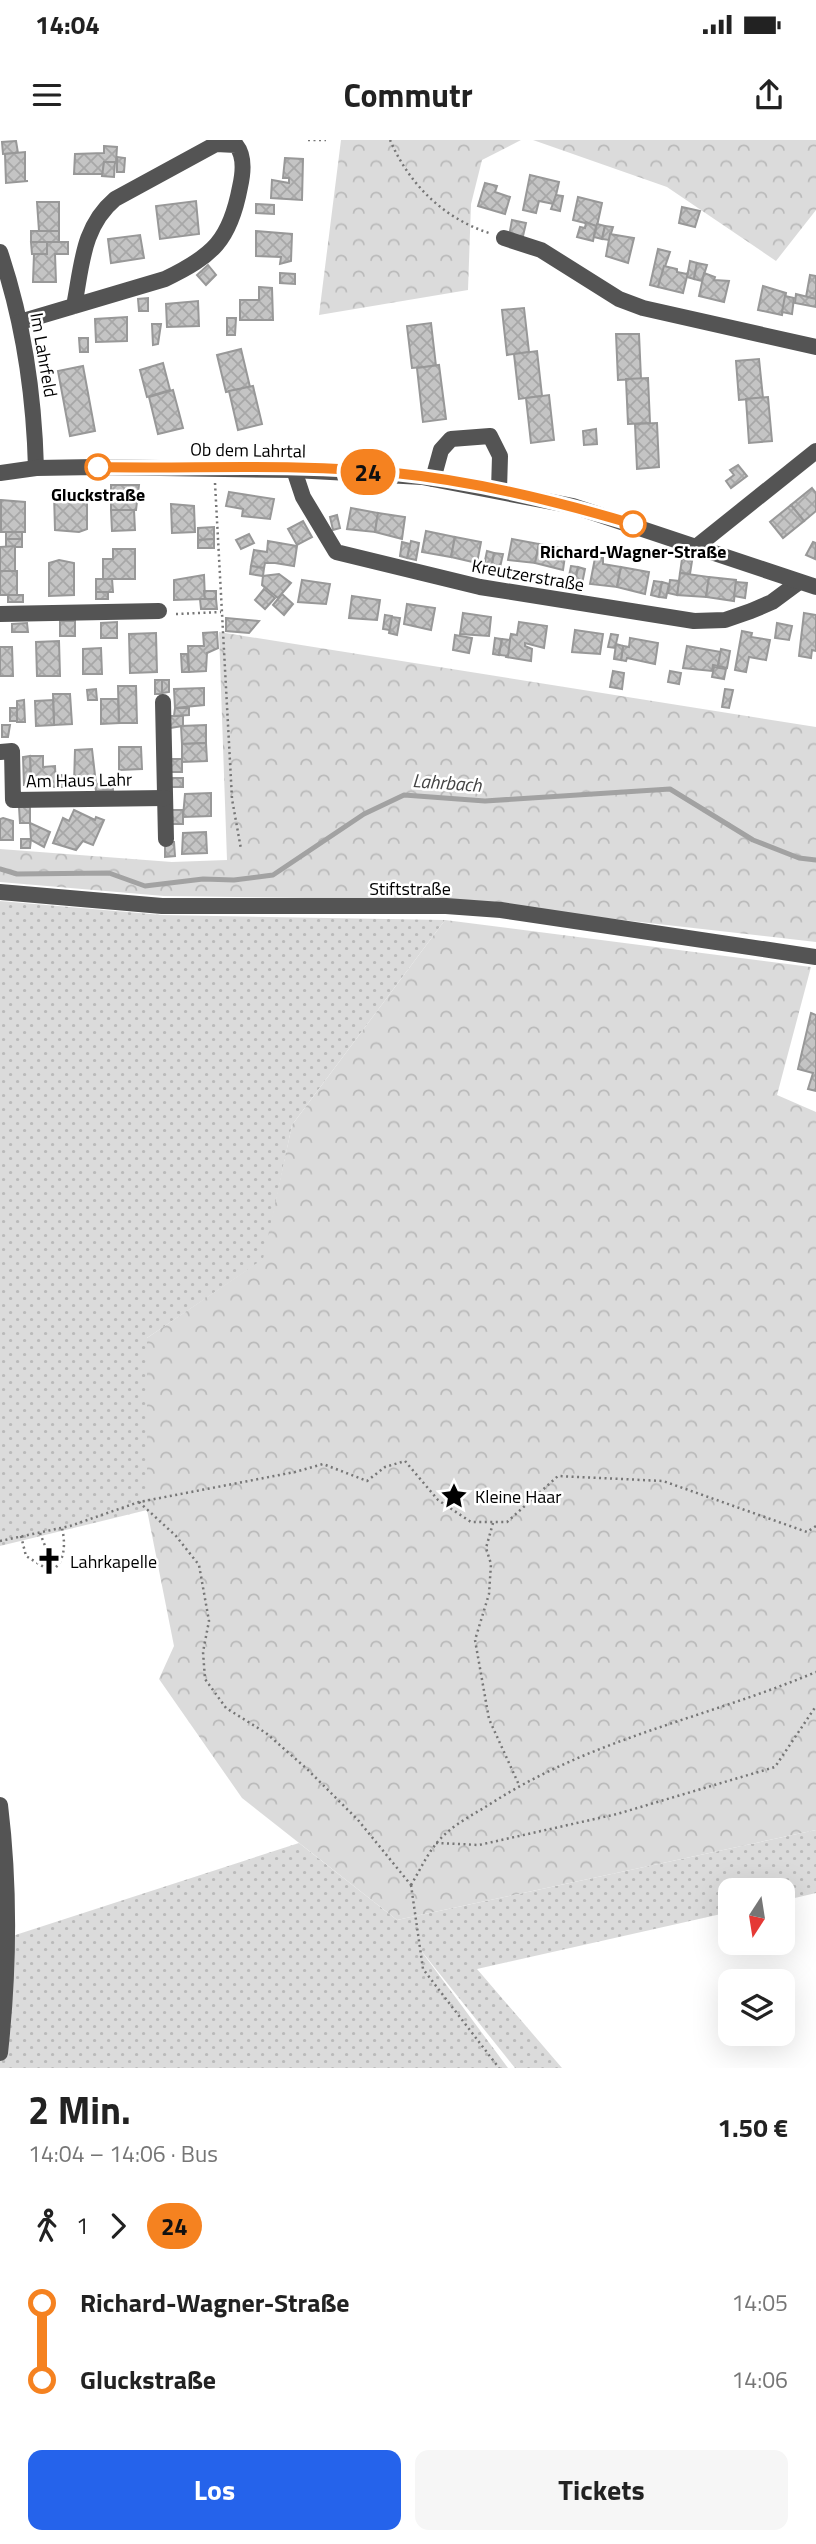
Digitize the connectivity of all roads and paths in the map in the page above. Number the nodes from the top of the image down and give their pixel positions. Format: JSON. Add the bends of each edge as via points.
{"nodes":[{"id":1,"x":308,"y":140,"type":"edge"},
{"id":2,"x":326,"y":140,"type":"edge"},
{"id":3,"x":390,"y":140,"type":"edge"},
{"id":4,"x":504,"y":238,"type":"joint"},
{"id":5,"x":0,"y":252,"type":"edge"},
{"id":6,"x":8,"y":305,"type":"edge"},
{"id":7,"x":74,"y":306,"type":"junction"},
{"id":8,"x":20,"y":322,"type":"junction"},
{"id":9,"x":816,"y":347,"type":"edge"},
{"id":10,"x":816,"y":451,"type":"edge"},
{"id":11,"x":36,"y":468,"type":"junction"},
{"id":12,"x":214,"y":470,"type":"junction"},
{"id":13,"x":294,"y":470,"type":"junction"},
{"id":14,"x":0,"y":473,"type":"edge"},
{"id":15,"x":433,"y":479,"type":"junction"},
{"id":16,"x":499,"y":490,"type":"junction"},
{"id":17,"x":696,"y":547,"type":"junction"},
{"id":18,"x":799,"y":582,"type":"junction"},
{"id":19,"x":816,"y":587,"type":"edge"},
{"id":20,"x":159,"y":611,"type":"joint"},
{"id":21,"x":221,"y":612,"type":"junction"},
{"id":22,"x":0,"y":614,"type":"edge"},
{"id":23,"x":163,"y":702,"type":"dead end"},
{"id":24,"x":0,"y":751,"type":"edge"},
{"id":25,"x":165,"y":798,"type":"junction"},
{"id":26,"x":166,"y":839,"type":"dead end"},
{"id":27,"x":241,"y":849,"type":"dead end"},
{"id":28,"x":0,"y":892,"type":"edge"},
{"id":29,"x":816,"y":957,"type":"edge"},
{"id":30,"x":139,"y":1502,"type":"junction"},
{"id":31,"x":493,"y":1522,"type":"junction"},
{"id":32,"x":816,"y":1526,"type":"edge"},
{"id":33,"x":62,"y":1528,"type":"junction"},
{"id":34,"x":40,"y":1533,"type":"junction"},
{"id":35,"x":22,"y":1536,"type":"junction"},
{"id":36,"x":0,"y":1541,"type":"edge"},
{"id":37,"x":49,"y":1556,"type":"dead end"},
{"id":38,"x":816,"y":1672,"type":"edge"},
{"id":39,"x":816,"y":1706,"type":"edge"},
{"id":40,"x":519,"y":1785,"type":"junction"},
{"id":41,"x":0,"y":1805,"type":"edge"},
{"id":42,"x":436,"y":1843,"type":"junction"},
{"id":43,"x":411,"y":1885,"type":"junction"},
{"id":44,"x":0,"y":2053,"type":"edge"},
{"id":45,"x":499,"y":2068,"type":"edge"}],
"edges":[{"from":1,"to":2,"type":"path"},
{"from":3,"to":4,"type":"path","via":[[424,193],[474,228]]},
{"from":4,"to":9,"type":"street","via":[[541,250],[619,299],[643,308]]},
{"from":5,"to":6,"type":"street","name":"Im Lahrfeld"},
{"from":6,"to":8,"type":"street","name":"Im Lahrfeld"},
{"from":7,"to":7,"type":"street","via":[[165,279],[214,247],[226,235],[236,210],[242,161],[236,145],[216,144],[104,208],[92,224]]},
{"from":7,"to":8,"type":"street"},
{"from":8,"to":11,"type":"street","name":"Im Lahrfeld","via":[[31,378]]},
{"from":10,"to":17,"type":"street"},
{"from":11,"to":12,"type":"street","name":"Ob dem Lahrtal"},
{"from":11,"to":14,"type":"street","name":"Ob dem Lahrtal"},
{"from":12,"to":13,"type":"street","name":"Ob dem Lahrtal"},
{"from":12,"to":21,"type":"path"},
{"from":13,"to":15,"type":"street","name":"Ob dem Lahrtal"},
{"from":13,"to":18,"type":"street","name":"Kreutzerstraße","via":[[303,497],[336,552],[480,587],[713,621],[772,602]]},
{"from":15,"to":16,"type":"street","name":"Ob dem Lahrtal"},
{"from":15,"to":16,"type":"street","via":[[441,450],[451,439],[491,436],[500,456]]},
{"from":16,"to":17,"type":"street","name":"Ob dem Lahrtal","via":[[573,506]]},
{"from":17,"to":18,"type":"street","name":"Ob dem Lahrtal"},
{"from":18,"to":19,"type":"street","name":"Ob dem Lahrtal"},
{"from":20,"to":21,"type":"path"},
{"from":20,"to":22,"type":"street"},
{"from":21,"to":27,"type":"path","via":[[232,799]]},
{"from":23,"to":25,"type":"street"},
{"from":24,"to":25,"type":"street","name":"Am Haus Lahr","via":[[12,751],[13,800]]},
{"from":25,"to":26,"type":"street"},
{"from":28,"to":29,"type":"street","name":"Stiftstraße","via":[[162,906],[501,910]]},
{"from":30,"to":31,"type":"path","via":[[323,1464],[367,1481],[385,1467],[405,1461],[438,1500],[471,1522]]},
{"from":30,"to":33,"type":"path"},
{"from":30,"to":43,"type":"path","via":[[199,1565],[209,1621],[203,1652],[205,1679],[226,1708],[266,1733],[307,1769],[358,1820]]},
{"from":31,"to":32,"type":"path","via":[[507,1522],[558,1476],[663,1481],[807,1532]]},
{"from":31,"to":40,"type":"path","via":[[486,1548],[491,1564],[489,1594],[475,1640],[489,1719]]},
{"from":33,"to":34,"type":"path"},
{"from":33,"to":35,"type":"path","via":[[64,1551],[54,1569],[26,1556]]},
{"from":34,"to":35,"type":"path"},
{"from":34,"to":37,"type":"path"},
{"from":35,"to":36,"type":"path"},
{"from":38,"to":40,"type":"path","via":[[722,1709],[614,1741]]},
{"from":39,"to":42,"type":"path","via":[[775,1767],[617,1814],[479,1844]]},
{"from":40,"to":42,"type":"path"},
{"from":41,"to":44,"type":"street","via":[[7,1883]]},
{"from":42,"to":43,"type":"path"},
{"from":43,"to":45,"type":"path","via":[[423,1969]]}]}
